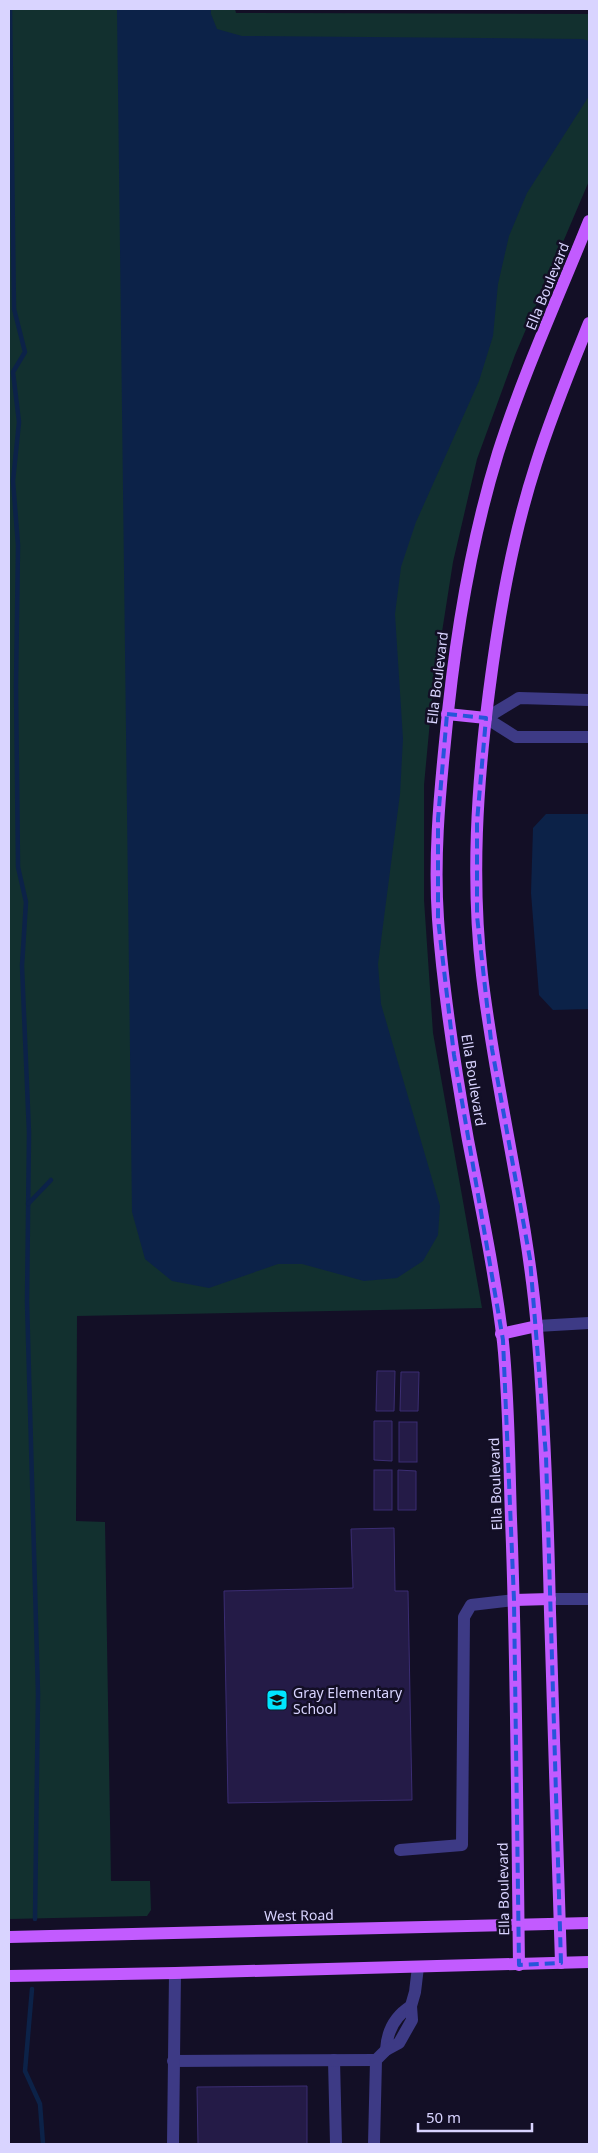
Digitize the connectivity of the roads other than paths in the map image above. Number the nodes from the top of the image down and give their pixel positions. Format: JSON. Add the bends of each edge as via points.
{"nodes":[{"id":1,"x":589,"y":221,"type":"edge"},
{"id":2,"x":589,"y":323,"type":"edge"},
{"id":3,"x":589,"y":700,"type":"edge"},
{"id":4,"x":447,"y":714,"type":"junction"},
{"id":5,"x":486,"y":718,"type":"junction"},
{"id":6,"x":589,"y":737,"type":"edge"},
{"id":7,"x":589,"y":1323,"type":"edge"},
{"id":8,"x":537,"y":1326,"type":"junction"},
{"id":9,"x":501,"y":1334,"type":"junction"},
{"id":10,"x":550,"y":1599,"type":"junction"},
{"id":11,"x":589,"y":1599,"type":"edge"},
{"id":12,"x":514,"y":1600,"type":"junction"},
{"id":13,"x":400,"y":1850,"type":"dead end"},
{"id":14,"x":589,"y":1923,"type":"edge"},
{"id":15,"x":519,"y":1924,"type":"junction"},
{"id":16,"x":560,"y":1924,"type":"junction"},
{"id":17,"x":9,"y":1937,"type":"edge"},
{"id":18,"x":589,"y":1962,"type":"edge"},
{"id":19,"x":561,"y":1963,"type":"junction"},
{"id":20,"x":519,"y":1965,"type":"junction"},
{"id":21,"x":418,"y":1967,"type":"junction"},
{"id":22,"x":175,"y":1973,"type":"junction"},
{"id":23,"x":9,"y":1976,"type":"edge"},
{"id":24,"x":334,"y":2060,"type":"junction"},
{"id":25,"x":376,"y":2060,"type":"junction"},
{"id":26,"x":173,"y":2061,"type":"junction"},
{"id":27,"x":173,"y":2144,"type":"edge"},
{"id":28,"x":336,"y":2144,"type":"edge"},
{"id":29,"x":374,"y":2144,"type":"edge"}],
"edges":[{"from":1,"to":4,"type":"main road","name":"Ella Boulevard","via":[[515,402],[498,455],[466,586]]},
{"from":2,"to":5,"type":"main road","name":"Ella Boulevard","via":[[552,415],[520,522],[495,646]]},
{"from":3,"to":5,"type":"lane","via":[[520,698]]},
{"from":4,"to":5,"type":"main road"},
{"from":4,"to":9,"type":"main road","name":"Ella Boulevard","via":[[438,819],[438,919],[454,1055],[487,1231]]},
{"from":5,"to":6,"type":"lane","via":[[516,737]]},
{"from":5,"to":8,"type":"main road","name":"Ella Boulevard","via":[[477,822],[477,916],[492,1049],[525,1224]]},
{"from":7,"to":8,"type":"lane"},
{"from":8,"to":9,"type":"main road"},
{"from":8,"to":10,"type":"main road","name":"Ella Boulevard","via":[[546,1456]]},
{"from":9,"to":12,"type":"main road","name":"Ella Boulevard","via":[[508,1418]]},
{"from":10,"to":11,"type":"lane"},
{"from":10,"to":12,"type":"main road"},
{"from":10,"to":16,"type":"main road","name":"Ella Boulevard"},
{"from":12,"to":13,"type":"lane","via":[[471,1605],[464,1617],[462,1845]]},
{"from":12,"to":15,"type":"main road","name":"Ella Boulevard"},
{"from":14,"to":16,"type":"main road","name":"West Road"},
{"from":15,"to":16,"type":"main road","name":"West Road"},
{"from":15,"to":17,"type":"main road","name":"West Road"},
{"from":15,"to":20,"type":"main road","name":"Ella Boulevard"},
{"from":16,"to":19,"type":"main road","name":"Ella Boulevard"},
{"from":18,"to":19,"type":"main road"},
{"from":19,"to":20,"type":"main road"},
{"from":20,"to":21,"type":"main road"},
{"from":21,"to":22,"type":"main road"},
{"from":21,"to":25,"type":"lane","via":[[411,2006],[400,2013],[387,2036],[386,2050]]},
{"from":22,"to":23,"type":"main road"},
{"from":22,"to":26,"type":"lane"},
{"from":24,"to":25,"type":"lane"},
{"from":24,"to":26,"type":"lane"},
{"from":24,"to":28,"type":"lane"},
{"from":25,"to":29,"type":"lane"},
{"from":26,"to":27,"type":"lane"}]}
